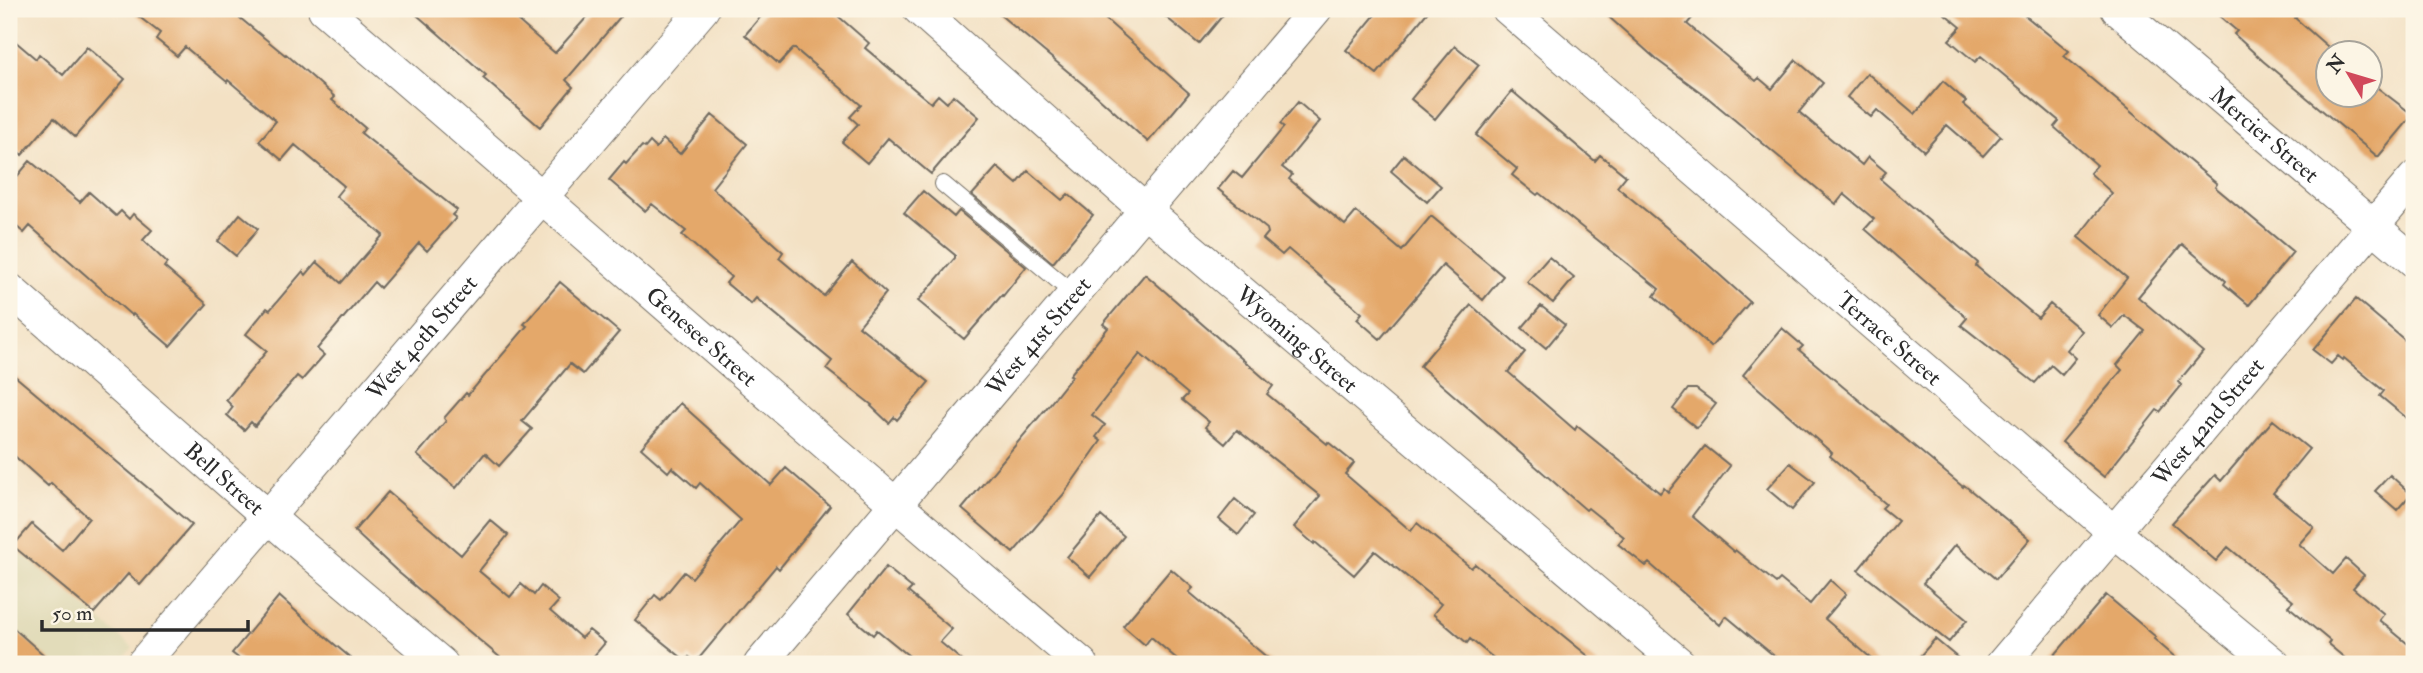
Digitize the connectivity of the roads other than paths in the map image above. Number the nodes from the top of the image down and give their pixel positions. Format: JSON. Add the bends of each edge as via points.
{"nodes":[{"id":1,"x":324,"y":9,"type":"edge"},
{"id":2,"x":703,"y":9,"type":"edge"},
{"id":3,"x":919,"y":9,"type":"edge"},
{"id":4,"x":1316,"y":9,"type":"edge"},
{"id":5,"x":1508,"y":9,"type":"edge"},
{"id":6,"x":2117,"y":9,"type":"edge"},
{"id":7,"x":2414,"y":178,"type":"edge"},
{"id":8,"x":943,"y":184,"type":"dead end"},
{"id":9,"x":542,"y":197,"type":"junction"},
{"id":10,"x":1145,"y":210,"type":"junction"},
{"id":11,"x":2374,"y":226,"type":"junction"},
{"id":12,"x":2414,"y":261,"type":"edge"},
{"id":13,"x":9,"y":289,"type":"edge"},
{"id":14,"x":1074,"y":295,"type":"junction"},
{"id":15,"x":895,"y":506,"type":"junction"},
{"id":16,"x":269,"y":516,"type":"junction"},
{"id":17,"x":2114,"y":532,"type":"junction"},
{"id":18,"x":142,"y":664,"type":"edge"},
{"id":19,"x":442,"y":664,"type":"edge"},
{"id":20,"x":760,"y":664,"type":"edge"},
{"id":21,"x":1082,"y":664,"type":"edge"},
{"id":22,"x":1680,"y":664,"type":"edge"},
{"id":23,"x":2002,"y":664,"type":"edge"},
{"id":24,"x":2274,"y":664,"type":"edge"}],
"edges":[{"from":1,"to":9,"type":"street","name":"Genesee Street"},
{"from":2,"to":9,"type":"street","name":"West 40th Street"},
{"from":3,"to":10,"type":"street","name":"Wyoming Street"},
{"from":4,"to":10,"type":"street","name":"West 41st Street"},
{"from":5,"to":17,"type":"street","name":"Terrace Street"},
{"from":6,"to":11,"type":"street","name":"Mercier Street"},
{"from":7,"to":11,"type":"street","name":"West 42nd Street"},
{"from":8,"to":14,"type":"lane"},
{"from":9,"to":15,"type":"street","name":"Genesee Street"},
{"from":9,"to":16,"type":"street","name":"West 40th Street"},
{"from":10,"to":14,"type":"street","name":"West 41st Street"},
{"from":10,"to":22,"type":"street","name":"Wyoming Street"},
{"from":11,"to":12,"type":"street","name":"Mercier Street"},
{"from":11,"to":17,"type":"street","name":"West 42nd Street"},
{"from":13,"to":16,"type":"street","name":"Bell Street"},
{"from":14,"to":15,"type":"street","name":"West 41st Street"},
{"from":15,"to":20,"type":"street","name":"West 41st Street"},
{"from":15,"to":21,"type":"street","name":"Genesee Street"},
{"from":16,"to":18,"type":"street","name":"West 40th Street"},
{"from":16,"to":19,"type":"street","name":"Bell Street"},
{"from":17,"to":23,"type":"street","name":"West 42nd Street"},
{"from":17,"to":24,"type":"street","name":"Terrace Street"}]}
